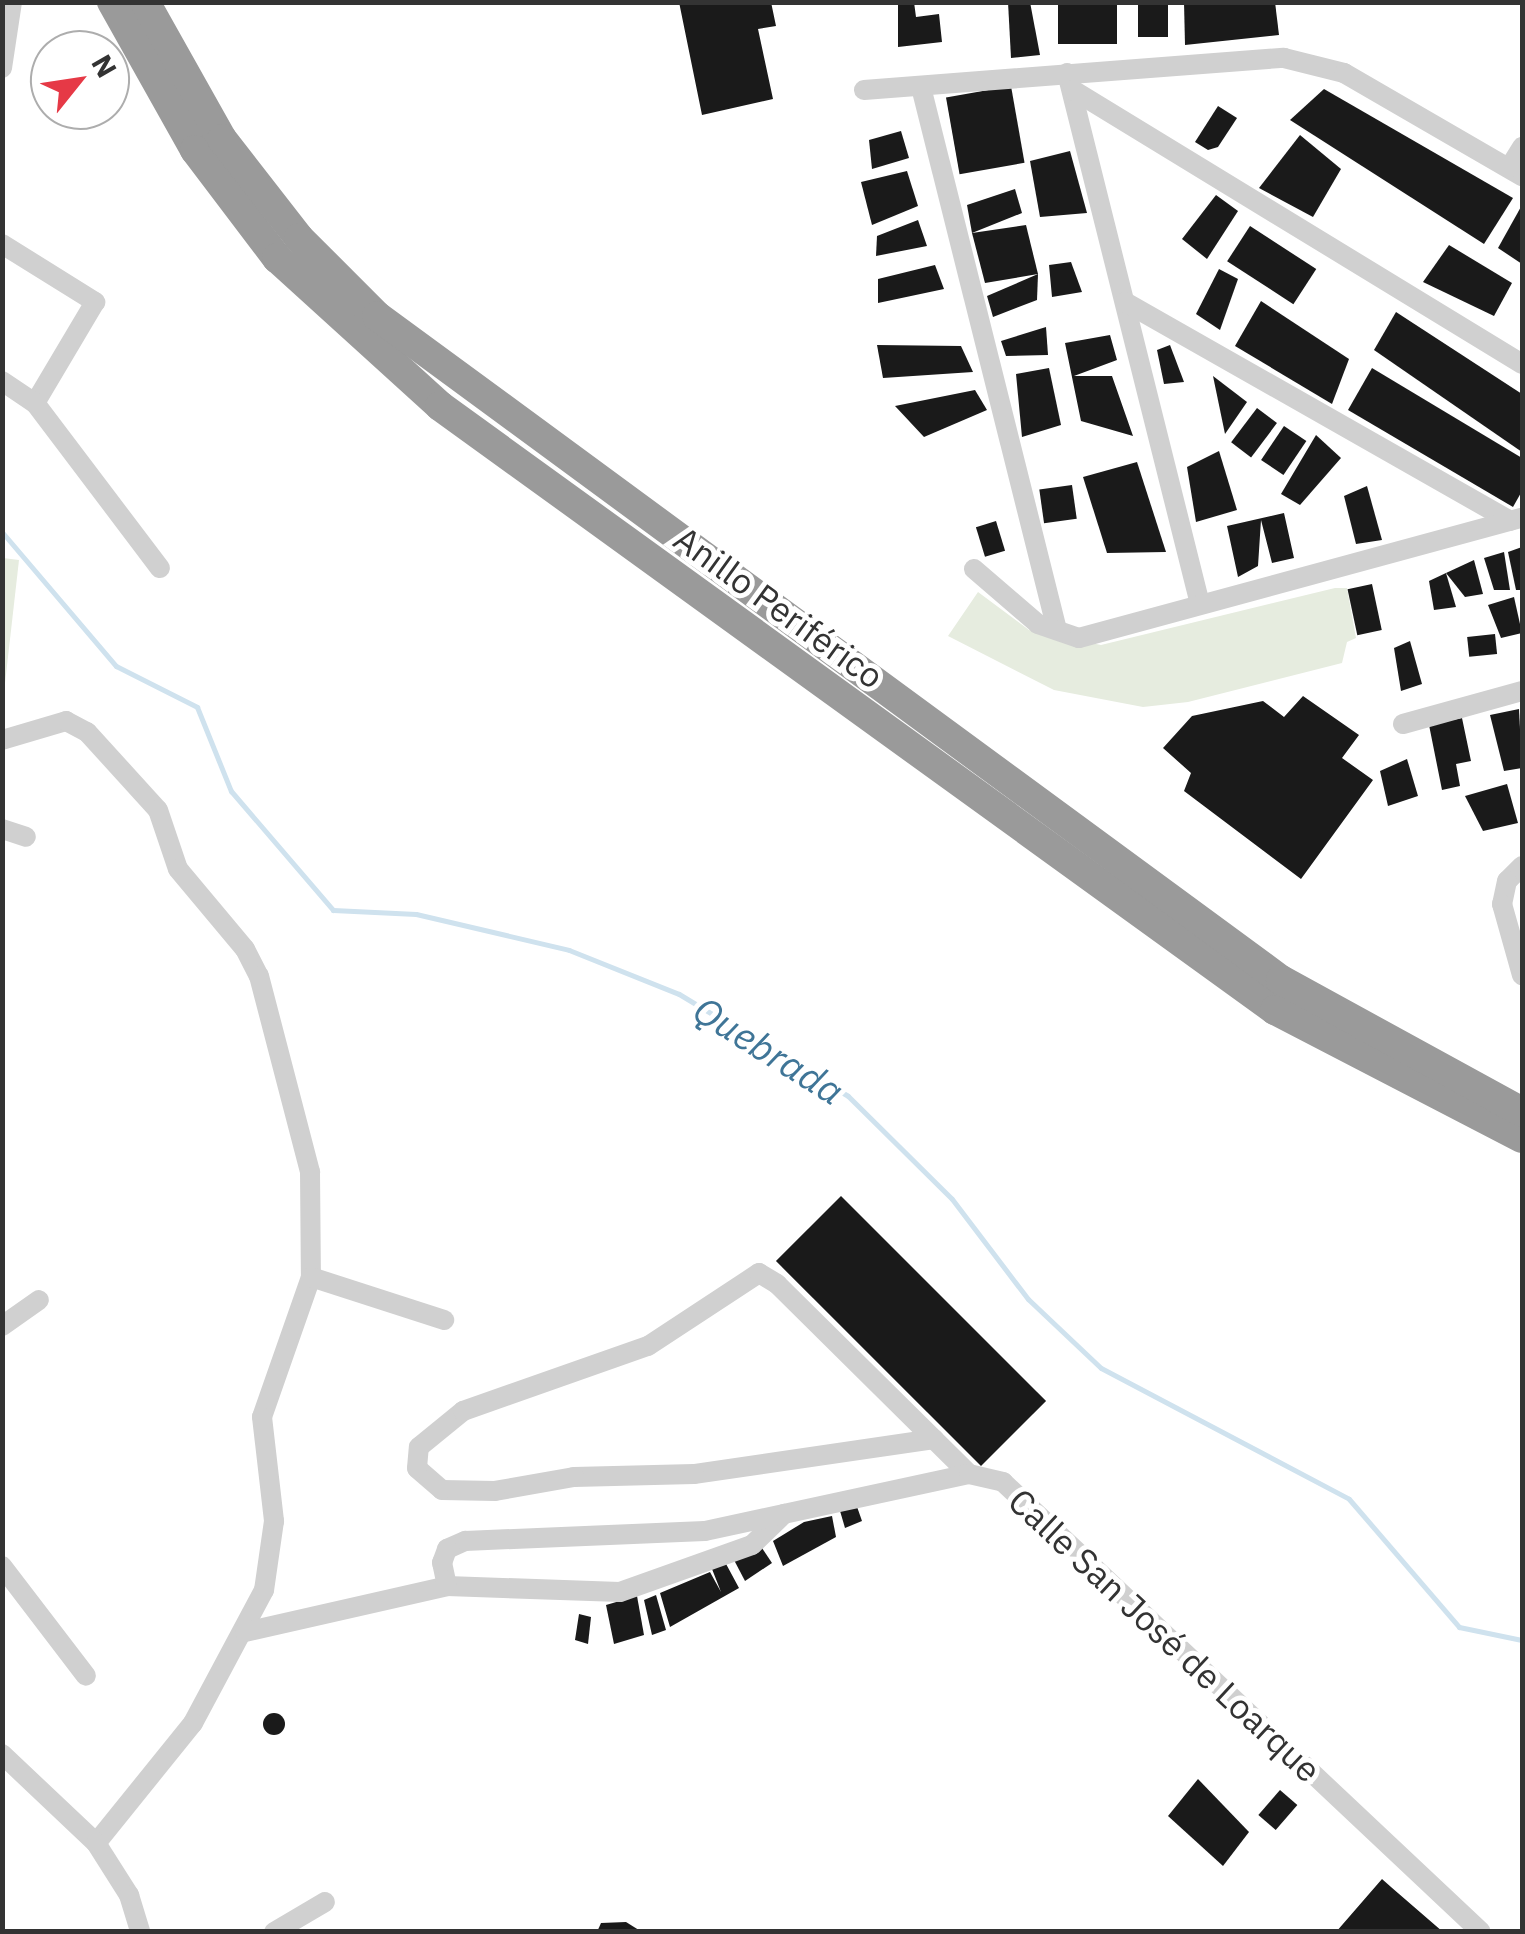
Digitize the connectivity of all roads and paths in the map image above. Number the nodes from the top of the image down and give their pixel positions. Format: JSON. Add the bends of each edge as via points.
{"nodes":[{"id":1,"x":12,"y":2,"type":"edge"},
{"id":2,"x":112,"y":2,"type":"edge"},
{"id":3,"x":145,"y":2,"type":"edge"},
{"id":4,"x":2,"y":68,"type":"edge"},
{"id":5,"x":1070,"y":81,"type":"junction"},
{"id":6,"x":921,"y":87,"type":"junction"},
{"id":7,"x":864,"y":90,"type":"dead end"},
{"id":8,"x":1522,"y":146,"type":"edge"},
{"id":9,"x":1516,"y":172,"type":"edge"},
{"id":10,"x":2,"y":244,"type":"edge"},
{"id":11,"x":1125,"y":302,"type":"junction"},
{"id":12,"x":1522,"y":364,"type":"edge"},
{"id":13,"x":2,"y":381,"type":"edge"},
{"id":14,"x":35,"y":403,"type":"junction"},
{"id":15,"x":1516,"y":520,"type":"edge"},
{"id":16,"x":160,"y":568,"type":"dead end"},
{"id":17,"x":974,"y":569,"type":"dead end"},
{"id":18,"x":1200,"y":604,"type":"junction"},
{"id":19,"x":1057,"y":630,"type":"junction"},
{"id":20,"x":1522,"y":692,"type":"edge"},
{"id":21,"x":1403,"y":724,"type":"dead end"},
{"id":22,"x":2,"y":740,"type":"edge"},
{"id":23,"x":2,"y":828,"type":"edge"},
{"id":24,"x":26,"y":838,"type":"dead end"},
{"id":25,"x":1522,"y":866,"type":"edge"},
{"id":26,"x":1522,"y":975,"type":"edge"},
{"id":27,"x":1522,"y":1112,"type":"edge"},
{"id":28,"x":1522,"y":1138,"type":"edge"},
{"id":29,"x":310,"y":1277,"type":"junction"},
{"id":30,"x":39,"y":1300,"type":"dead end"},
{"id":31,"x":444,"y":1320,"type":"dead end"},
{"id":32,"x":2,"y":1326,"type":"edge"},
{"id":33,"x":934,"y":1439,"type":"junction"},
{"id":34,"x":969,"y":1474,"type":"junction"},
{"id":35,"x":785,"y":1512,"type":"junction"},
{"id":36,"x":2,"y":1566,"type":"edge"},
{"id":37,"x":447,"y":1586,"type":"junction"},
{"id":38,"x":245,"y":1632,"type":"junction"},
{"id":39,"x":86,"y":1676,"type":"dead end"},
{"id":40,"x":2,"y":1754,"type":"edge"},
{"id":41,"x":96,"y":1843,"type":"junction"},
{"id":42,"x":325,"y":1902,"type":"dead end"},
{"id":43,"x":140,"y":1932,"type":"edge"},
{"id":44,"x":274,"y":1932,"type":"edge"},
{"id":45,"x":1481,"y":1932,"type":"edge"}],
"edges":[{"from":1,"to":4,"type":"street"},
{"from":2,"to":28,"type":"highway","name":"Anillo Periférico","via":[[195,150],[277,258],[440,406],[1276,1010]]},
{"from":3,"to":27,"type":"highway","name":"Anillo Periférico","via":[[222,139],[300,238],[377,316],[1281,980]]},
{"from":5,"to":6,"type":"street"},
{"from":5,"to":9,"type":"street","via":[[1284,58],[1310,63],[1344,73]]},
{"from":5,"to":11,"type":"street"},
{"from":5,"to":12,"type":"street"},
{"from":6,"to":7,"type":"street"},
{"from":6,"to":19,"type":"street"},
{"from":8,"to":9,"type":"street"},
{"from":10,"to":14,"type":"street","via":[[95,302]]},
{"from":11,"to":15,"type":"street"},
{"from":11,"to":18,"type":"street"},
{"from":13,"to":14,"type":"street"},
{"from":14,"to":16,"type":"street"},
{"from":15,"to":18,"type":"street"},
{"from":17,"to":19,"type":"street","via":[[1038,624]]},
{"from":18,"to":19,"type":"street","via":[[1079,638]]},
{"from":20,"to":21,"type":"street"},
{"from":22,"to":29,"type":"street","via":[[66,721],[87,732],[158,810],[178,869],[246,950],[270,1002],[310,1172]]},
{"from":23,"to":24,"type":"street"},
{"from":25,"to":26,"type":"street","via":[[1506,881],[1502,904]]},
{"from":29,"to":31,"type":"street"},
{"from":29,"to":38,"type":"street","via":[[262,1417],[272,1554]]},
{"from":30,"to":32,"type":"street"},
{"from":33,"to":33,"type":"street","via":[[759,1273],[648,1346],[463,1411],[419,1447],[417,1468],[442,1490],[495,1491],[574,1477],[694,1474]]},
{"from":33,"to":34,"type":"street"},
{"from":34,"to":35,"type":"street","name":"Calle San José de Loarque"},
{"from":34,"to":45,"type":"street","name":"Calle San José de Loarque","via":[[1004,1482]]},
{"from":35,"to":37,"type":"street","via":[[752,1546],[620,1592]]},
{"from":35,"to":37,"type":"street","name":"Calle San José de Loarque","via":[[656,1535],[466,1541],[447,1549]]},
{"from":36,"to":39,"type":"street"},
{"from":37,"to":38,"type":"street"},
{"from":38,"to":41,"type":"street","via":[[193,1723]]},
{"from":40,"to":41,"type":"street"},
{"from":41,"to":43,"type":"street","via":[[128,1896]]},
{"from":42,"to":44,"type":"street"}]}
